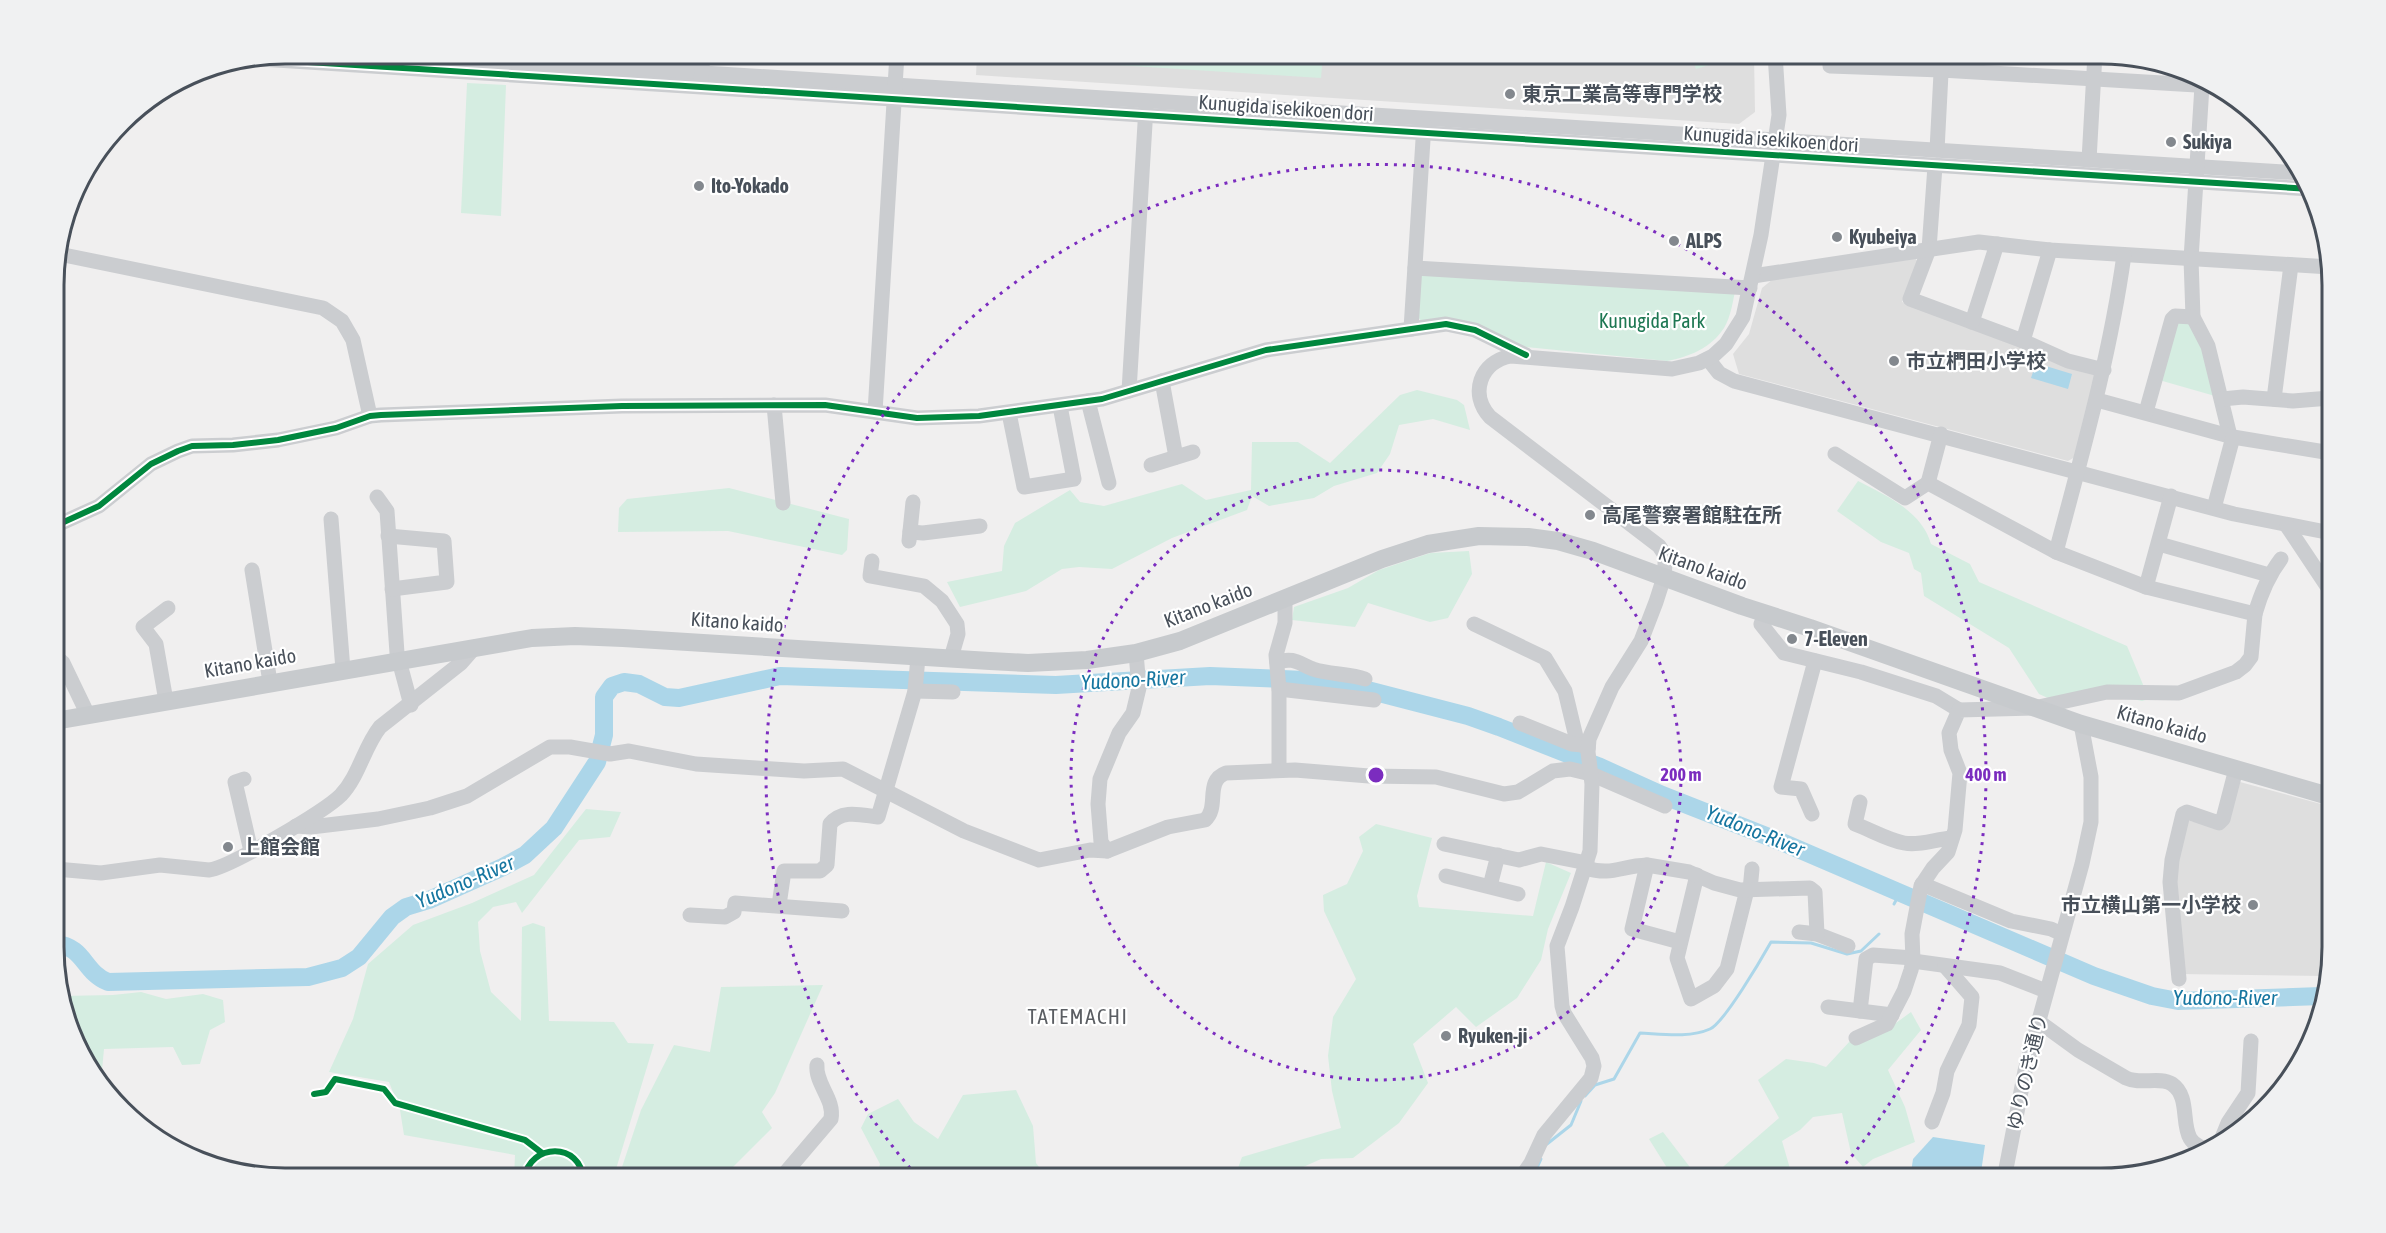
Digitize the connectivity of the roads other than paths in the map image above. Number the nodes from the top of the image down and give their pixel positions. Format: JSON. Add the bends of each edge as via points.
{"nodes":[{"id":1,"x":479,"y":64,"type":"edge"},
{"id":2,"x":702,"y":64,"type":"edge"},
{"id":3,"x":896,"y":64,"type":"edge"},
{"id":4,"x":1766,"y":64,"type":"edge"},
{"id":5,"x":1775,"y":64,"type":"edge"},
{"id":6,"x":1830,"y":64,"type":"edge"},
{"id":7,"x":1941,"y":64,"type":"edge"},
{"id":8,"x":2095,"y":64,"type":"edge"},
{"id":9,"x":1941,"y":70,"type":"junction"},
{"id":10,"x":701,"y":80,"type":"junction"},
{"id":11,"x":2094,"y":80,"type":"junction"},
{"id":12,"x":2194,"y":85,"type":"edge"},
{"id":13,"x":894,"y":92,"type":"junction"},
{"id":14,"x":2207,"y":92,"type":"edge"},
{"id":15,"x":1146,"y":108,"type":"junction"},
{"id":16,"x":1424,"y":126,"type":"junction"},
{"id":17,"x":1773,"y":148,"type":"junction"},
{"id":18,"x":1936,"y":158,"type":"junction"},
{"id":19,"x":2089,"y":160,"type":"junction"},
{"id":20,"x":2291,"y":173,"type":"edge"},
{"id":21,"x":2196,"y":175,"type":"junction"},
{"id":22,"x":2299,"y":188,"type":"edge"},
{"id":23,"x":1997,"y":244,"type":"junction"},
{"id":24,"x":1929,"y":249,"type":"junction"},
{"id":25,"x":2050,"y":250,"type":"junction"},
{"id":26,"x":66,"y":255,"type":"edge"},
{"id":27,"x":2124,"y":255,"type":"junction"},
{"id":28,"x":2190,"y":259,"type":"junction"},
{"id":29,"x":2291,"y":265,"type":"junction"},
{"id":30,"x":2321,"y":267,"type":"edge"},
{"id":31,"x":1414,"y":268,"type":"junction"},
{"id":32,"x":1752,"y":282,"type":"junction"},
{"id":33,"x":2193,"y":316,"type":"junction"},
{"id":34,"x":1972,"y":322,"type":"junction"},
{"id":35,"x":1411,"y":329,"type":"junction"},
{"id":36,"x":2022,"y":341,"type":"junction"},
{"id":37,"x":1526,"y":356,"type":"junction"},
{"id":38,"x":1708,"y":359,"type":"junction"},
{"id":39,"x":2104,"y":370,"type":"junction"},
{"id":40,"x":1162,"y":381,"type":"junction"},
{"id":41,"x":1129,"y":392,"type":"junction"},
{"id":42,"x":2222,"y":399,"type":"junction"},
{"id":43,"x":2274,"y":399,"type":"junction"},
{"id":44,"x":2322,"y":399,"type":"edge"},
{"id":45,"x":2097,"y":400,"type":"junction"},
{"id":46,"x":1089,"y":402,"type":"junction"},
{"id":47,"x":774,"y":405,"type":"junction"},
{"id":48,"x":1060,"y":406,"type":"junction"},
{"id":49,"x":875,"y":412,"type":"junction"},
{"id":50,"x":2146,"y":412,"type":"junction"},
{"id":51,"x":1009,"y":413,"type":"junction"},
{"id":52,"x":370,"y":416,"type":"junction"},
{"id":53,"x":1941,"y":435,"type":"junction"},
{"id":54,"x":2232,"y":436,"type":"junction"},
{"id":55,"x":2322,"y":451,"type":"edge"},
{"id":56,"x":1193,"y":452,"type":"dead end"},
{"id":57,"x":1835,"y":454,"type":"dead end"},
{"id":58,"x":1176,"y":457,"type":"junction"},
{"id":59,"x":1150,"y":465,"type":"dead end"},
{"id":60,"x":2077,"y":472,"type":"junction"},
{"id":61,"x":1109,"y":483,"type":"dead end"},
{"id":62,"x":1928,"y":483,"type":"junction"},
{"id":63,"x":2171,"y":496,"type":"junction"},
{"id":64,"x":377,"y":497,"type":"dead end"},
{"id":65,"x":913,"y":502,"type":"dead end"},
{"id":66,"x":783,"y":503,"type":"dead end"},
{"id":67,"x":2214,"y":508,"type":"junction"},
{"id":68,"x":330,"y":519,"type":"dead end"},
{"id":69,"x":64,"y":522,"type":"edge"},
{"id":70,"x":980,"y":525,"type":"dead end"},
{"id":71,"x":2287,"y":526,"type":"junction"},
{"id":72,"x":2322,"y":532,"type":"edge"},
{"id":73,"x":388,"y":536,"type":"junction"},
{"id":74,"x":2159,"y":544,"type":"junction"},
{"id":75,"x":2056,"y":552,"type":"junction"},
{"id":76,"x":2281,"y":558,"type":"dead end"},
{"id":77,"x":872,"y":561,"type":"dead end"},
{"id":78,"x":252,"y":570,"type":"dead end"},
{"id":79,"x":2269,"y":575,"type":"junction"},
{"id":80,"x":1664,"y":578,"type":"junction"},
{"id":81,"x":2322,"y":578,"type":"edge"},
{"id":82,"x":2146,"y":587,"type":"junction"},
{"id":83,"x":392,"y":589,"type":"junction"},
{"id":84,"x":1285,"y":599,"type":"junction"},
{"id":85,"x":168,"y":608,"type":"dead end"},
{"id":86,"x":1765,"y":614,"type":"junction"},
{"id":87,"x":2255,"y":614,"type":"junction"},
{"id":88,"x":1474,"y":624,"type":"dead end"},
{"id":89,"x":475,"y":647,"type":"junction"},
{"id":90,"x":951,"y":658,"type":"junction"},
{"id":91,"x":398,"y":660,"type":"junction"},
{"id":92,"x":1815,"y":661,"type":"junction"},
{"id":93,"x":1137,"y":662,"type":"junction"},
{"id":94,"x":917,"y":664,"type":"junction"},
{"id":95,"x":64,"y":665,"type":"edge"},
{"id":96,"x":1277,"y":665,"type":"junction"},
{"id":97,"x":1927,"y":669,"type":"junction"},
{"id":98,"x":343,"y":670,"type":"junction"},
{"id":99,"x":1365,"y":678,"type":"dead end"},
{"id":100,"x":270,"y":682,"type":"junction"},
{"id":101,"x":1279,"y":687,"type":"junction"},
{"id":102,"x":915,"y":689,"type":"junction"},
{"id":103,"x":953,"y":692,"type":"dead end"},
{"id":104,"x":1936,"y":696,"type":"junction"},
{"id":105,"x":1374,"y":700,"type":"dead end"},
{"id":106,"x":166,"y":701,"type":"junction"},
{"id":107,"x":411,"y":705,"type":"junction"},
{"id":108,"x":2034,"y":708,"type":"junction"},
{"id":109,"x":1959,"y":710,"type":"junction"},
{"id":110,"x":88,"y":715,"type":"junction"},
{"id":111,"x":64,"y":720,"type":"edge"},
{"id":112,"x":1520,"y":723,"type":"dead end"},
{"id":113,"x":2080,"y":723,"type":"junction"},
{"id":114,"x":1586,"y":748,"type":"junction"},
{"id":115,"x":2236,"y":769,"type":"junction"},
{"id":116,"x":1279,"y":770,"type":"junction"},
{"id":117,"x":1590,"y":773,"type":"junction"},
{"id":118,"x":244,"y":779,"type":"dead end"},
{"id":119,"x":887,"y":790,"type":"junction"},
{"id":120,"x":2322,"y":794,"type":"edge"},
{"id":121,"x":1860,"y":802,"type":"dead end"},
{"id":122,"x":1665,"y":806,"type":"dead end"},
{"id":123,"x":1812,"y":814,"type":"dead end"},
{"id":124,"x":296,"y":826,"type":"junction"},
{"id":125,"x":1952,"y":838,"type":"junction"},
{"id":126,"x":1444,"y":844,"type":"dead end"},
{"id":127,"x":251,"y":851,"type":"junction"},
{"id":128,"x":1107,"y":851,"type":"junction"},
{"id":129,"x":1498,"y":855,"type":"junction"},
{"id":130,"x":1647,"y":865,"type":"junction"},
{"id":131,"x":1586,"y":866,"type":"junction"},
{"id":132,"x":1752,"y":868,"type":"dead end"},
{"id":133,"x":64,"y":870,"type":"edge"},
{"id":134,"x":1697,"y":875,"type":"junction"},
{"id":135,"x":1446,"y":876,"type":"dead end"},
{"id":136,"x":1922,"y":885,"type":"junction"},
{"id":137,"x":1490,"y":886,"type":"junction"},
{"id":138,"x":1749,"y":890,"type":"junction"},
{"id":139,"x":1518,"y":894,"type":"dead end"},
{"id":140,"x":779,"y":905,"type":"junction"},
{"id":141,"x":842,"y":911,"type":"dead end"},
{"id":142,"x":690,"y":915,"type":"dead end"},
{"id":143,"x":1799,"y":932,"type":"dead end"},
{"id":144,"x":1816,"y":934,"type":"junction"},
{"id":145,"x":2062,"y":934,"type":"junction"},
{"id":146,"x":1680,"y":942,"type":"junction"},
{"id":147,"x":1848,"y":946,"type":"dead end"},
{"id":148,"x":1913,"y":959,"type":"junction"},
{"id":149,"x":1945,"y":966,"type":"junction"},
{"id":150,"x":2179,"y":979,"type":"dead end"},
{"id":151,"x":2046,"y":991,"type":"junction"},
{"id":152,"x":1828,"y":1007,"type":"dead end"},
{"id":153,"x":1860,"y":1011,"type":"junction"},
{"id":154,"x":1892,"y":1016,"type":"junction"},
{"id":155,"x":2038,"y":1021,"type":"junction"},
{"id":156,"x":1856,"y":1038,"type":"dead end"},
{"id":157,"x":2251,"y":1041,"type":"dead end"},
{"id":158,"x":818,"y":1065,"type":"dead end"},
{"id":159,"x":1932,"y":1122,"type":"dead end"},
{"id":160,"x":2225,"y":1129,"type":"edge"},
{"id":161,"x":2200,"y":1145,"type":"edge"},
{"id":162,"x":790,"y":1168,"type":"edge"},
{"id":163,"x":1528,"y":1168,"type":"edge"},
{"id":164,"x":2006,"y":1168,"type":"edge"}],
"edges":[{"from":1,"to":10,"type":"street","name":"Kunugida isekikoen dori"},
{"from":2,"to":10,"type":"street"},
{"from":3,"to":13,"type":"street"},
{"from":4,"to":17,"type":"street"},
{"from":5,"to":17,"type":"street","via":[[1779,115]]},
{"from":6,"to":9,"type":"street"},
{"from":7,"to":9,"type":"street"},
{"from":8,"to":11,"type":"street"},
{"from":9,"to":11,"type":"street"},
{"from":9,"to":18,"type":"street"},
{"from":10,"to":13,"type":"street","name":"Kunugida isekikoen dori"},
{"from":11,"to":12,"type":"street"},
{"from":11,"to":19,"type":"street"},
{"from":13,"to":15,"type":"street","name":"Kunugida isekikoen dori"},
{"from":13,"to":49,"type":"street"},
{"from":14,"to":21,"type":"street"},
{"from":15,"to":16,"type":"street","name":"Kunugida isekikoen dori"},
{"from":15,"to":41,"type":"street"},
{"from":16,"to":17,"type":"street","name":"Kunugida isekikoen dori"},
{"from":16,"to":31,"type":"street"},
{"from":17,"to":18,"type":"street","name":"Kunugida isekikoen dori"},
{"from":17,"to":32,"type":"street"},
{"from":18,"to":19,"type":"street","name":"Kunugida isekikoen dori"},
{"from":18,"to":21,"type":"street","name":"Kunugida isekikoen dori"},
{"from":18,"to":24,"type":"street"},
{"from":19,"to":21,"type":"street","name":"Kunugida isekikoen dori"},
{"from":20,"to":21,"type":"street","name":"Kunugida isekikoen dori"},
{"from":21,"to":22,"type":"street","name":"Kunugida isekikoen dori"},
{"from":21,"to":28,"type":"street"},
{"from":23,"to":24,"type":"street","via":[[1979,242]]},
{"from":23,"to":25,"type":"street"},
{"from":23,"to":34,"type":"street"},
{"from":24,"to":32,"type":"street"},
{"from":24,"to":34,"type":"street","via":[[1910,299]]},
{"from":25,"to":27,"type":"street"},
{"from":25,"to":36,"type":"street"},
{"from":26,"to":52,"type":"street","via":[[323,308],[342,321],[353,340]]},
{"from":27,"to":28,"type":"street"},
{"from":27,"to":39,"type":"street"},
{"from":28,"to":29,"type":"street"},
{"from":28,"to":33,"type":"street"},
{"from":29,"to":30,"type":"street"},
{"from":29,"to":43,"type":"street"},
{"from":31,"to":32,"type":"street"},
{"from":31,"to":35,"type":"street"},
{"from":32,"to":38,"type":"street","via":[[1739,325],[1726,344]]},
{"from":33,"to":42,"type":"street","via":[[2208,346]]},
{"from":33,"to":50,"type":"street","via":[[2172,319]]},
{"from":34,"to":36,"type":"street"},
{"from":35,"to":37,"type":"street","via":[[1446,324],[1465,326]]},
{"from":35,"to":40,"type":"street","via":[[1266,350]]},
{"from":36,"to":39,"type":"street","via":[[2068,361]]},
{"from":37,"to":38,"type":"street","via":[[1672,369]]},
{"from":37,"to":80,"type":"street","via":[[1503,357],[1486,369],[1479,389],[1484,410],[1659,546],[1665,558]]},
{"from":38,"to":53,"type":"street","via":[[1719,373],[1734,381]]},
{"from":39,"to":45,"type":"street"},
{"from":40,"to":41,"type":"street"},
{"from":40,"to":58,"type":"street"},
{"from":41,"to":46,"type":"street"},
{"from":42,"to":43,"type":"street"},
{"from":42,"to":54,"type":"street"},
{"from":43,"to":44,"type":"street"},
{"from":45,"to":50,"type":"street"},
{"from":45,"to":60,"type":"street"},
{"from":46,"to":48,"type":"street"},
{"from":46,"to":61,"type":"street"},
{"from":47,"to":49,"type":"street","via":[[830,405]]},
{"from":47,"to":52,"type":"street"},
{"from":47,"to":66,"type":"street"},
{"from":48,"to":51,"type":"street"},
{"from":48,"to":51,"type":"street","via":[[1074,479],[1024,487]]},
{"from":49,"to":51,"type":"street","via":[[917,418]]},
{"from":50,"to":54,"type":"street"},
{"from":52,"to":69,"type":"street","via":[[286,438],[233,446],[192,446],[151,464],[99,506]]},
{"from":53,"to":60,"type":"street"},
{"from":53,"to":62,"type":"street"},
{"from":54,"to":55,"type":"street"},
{"from":54,"to":67,"type":"street"},
{"from":56,"to":58,"type":"street"},
{"from":57,"to":62,"type":"street","via":[[1905,498]]},
{"from":58,"to":59,"type":"street"},
{"from":60,"to":63,"type":"street"},
{"from":60,"to":75,"type":"street"},
{"from":62,"to":75,"type":"street"},
{"from":63,"to":67,"type":"street"},
{"from":63,"to":74,"type":"street"},
{"from":64,"to":73,"type":"street","via":[[387,512]]},
{"from":65,"to":70,"type":"street","via":[[910,537]]},
{"from":67,"to":71,"type":"street"},
{"from":68,"to":98,"type":"street"},
{"from":71,"to":72,"type":"street"},
{"from":71,"to":81,"type":"street"},
{"from":73,"to":83,"type":"street"},
{"from":73,"to":83,"type":"street","via":[[444,541],[447,582]]},
{"from":74,"to":79,"type":"street"},
{"from":74,"to":82,"type":"street"},
{"from":75,"to":82,"type":"street"},
{"from":76,"to":79,"type":"street"},
{"from":77,"to":90,"type":"street","via":[[870,576],[924,586],[942,601],[957,624]]},
{"from":78,"to":100,"type":"street"},
{"from":79,"to":87,"type":"street"},
{"from":80,"to":84,"type":"main road","name":"Kitano kaido","via":[[1593,550],[1558,541],[1479,536],[1401,552]]},
{"from":80,"to":86,"type":"main road","name":"Kitano kaido"},
{"from":80,"to":114,"type":"street","via":[[1641,641],[1612,687]]},
{"from":82,"to":87,"type":"street"},
{"from":83,"to":91,"type":"street"},
{"from":84,"to":93,"type":"main road","name":"Kitano kaido"},
{"from":84,"to":96,"type":"street"},
{"from":85,"to":106,"type":"street","via":[[143,627],[156,644]]},
{"from":86,"to":92,"type":"street","via":[[1761,624],[1784,653]]},
{"from":86,"to":97,"type":"main road","name":"Kitano kaido"},
{"from":87,"to":108,"type":"street","via":[[2251,657],[2236,672],[2179,693],[2106,692]]},
{"from":88,"to":114,"type":"street","via":[[1545,657],[1564,690],[1576,737]]},
{"from":89,"to":91,"type":"main road","name":"Kitano kaido"},
{"from":89,"to":94,"type":"main road","name":"Kitano kaido","via":[[532,638],[598,636]]},
{"from":89,"to":107,"type":"street"},
{"from":90,"to":93,"type":"main road","name":"Kitano kaido","via":[[1028,663]]},
{"from":90,"to":94,"type":"main road","name":"Kitano kaido"},
{"from":91,"to":98,"type":"main road","name":"Kitano kaido"},
{"from":91,"to":107,"type":"street"},
{"from":92,"to":104,"type":"street"},
{"from":92,"to":123,"type":"street","via":[[1781,787],[1801,789]]},
{"from":93,"to":128,"type":"street","via":[[1139,688],[1132,713],[1100,779],[1101,842]]},
{"from":94,"to":102,"type":"street"},
{"from":95,"to":110,"type":"street"},
{"from":96,"to":99,"type":"street","via":[[1286,660],[1302,662],[1312,669]]},
{"from":96,"to":101,"type":"street"},
{"from":97,"to":104,"type":"street"},
{"from":97,"to":108,"type":"main road","name":"Kitano kaido"},
{"from":98,"to":100,"type":"main road","name":"Kitano kaido"},
{"from":100,"to":106,"type":"main road","name":"Kitano kaido"},
{"from":101,"to":105,"type":"street"},
{"from":101,"to":116,"type":"street"},
{"from":102,"to":103,"type":"street"},
{"from":102,"to":119,"type":"street"},
{"from":104,"to":109,"type":"street"},
{"from":106,"to":110,"type":"main road","name":"Kitano kaido"},
{"from":107,"to":124,"type":"street","via":[[376,733],[340,795]]},
{"from":108,"to":109,"type":"street"},
{"from":108,"to":113,"type":"main road","name":"Kitano kaido"},
{"from":109,"to":125,"type":"street","via":[[1949,733],[1961,780]]},
{"from":110,"to":111,"type":"main road","name":"Kitano kaido"},
{"from":112,"to":114,"type":"street"},
{"from":113,"to":115,"type":"main road","name":"Kitano kaido"},
{"from":113,"to":145,"type":"street","name":"ゆりのき通り","via":[[2091,777],[2092,812]]},
{"from":114,"to":117,"type":"street"},
{"from":115,"to":120,"type":"main road","name":"Kitano kaido"},
{"from":115,"to":150,"type":"street","via":[[2223,819],[2219,822],[2183,814],[2170,882]]},
{"from":116,"to":117,"type":"street","via":[[1436,777],[1504,794],[1518,792],[1553,771]]},
{"from":116,"to":128,"type":"street","via":[[1221,775],[1215,781],[1211,814],[1206,820],[1168,827]]},
{"from":117,"to":122,"type":"street"},
{"from":117,"to":131,"type":"street","via":[[1592,817]]},
{"from":118,"to":127,"type":"street","via":[[235,782]]},
{"from":119,"to":124,"type":"street","via":[[836,768],[739,768],[629,752],[610,754],[550,747],[467,796],[429,808],[378,819]]},
{"from":119,"to":128,"type":"street","via":[[964,831],[1035,859]]},
{"from":119,"to":140,"type":"street","via":[[879,817],[842,814],[830,824],[824,869],[784,871]]},
{"from":121,"to":125,"type":"street","via":[[1855,824],[1904,843]]},
{"from":124,"to":127,"type":"street"},
{"from":125,"to":136,"type":"street","via":[[1948,852]]},
{"from":126,"to":129,"type":"street"},
{"from":127,"to":133,"type":"street","via":[[215,870],[160,865],[101,873]]},
{"from":129,"to":131,"type":"street","via":[[1519,860],[1541,854]]},
{"from":129,"to":137,"type":"street"},
{"from":130,"to":131,"type":"street","via":[[1606,873]]},
{"from":130,"to":134,"type":"street"},
{"from":130,"to":146,"type":"street","via":[[1632,929]]},
{"from":131,"to":163,"type":"street","via":[[1557,952],[1564,1013],[1590,1053],[1594,1069],[1541,1139]]},
{"from":132,"to":138,"type":"street"},
{"from":134,"to":138,"type":"street","via":[[1728,888]]},
{"from":134,"to":146,"type":"street"},
{"from":135,"to":137,"type":"street"},
{"from":136,"to":145,"type":"street","via":[[2011,921]]},
{"from":136,"to":148,"type":"street","via":[[1915,909]]},
{"from":137,"to":139,"type":"street"},
{"from":138,"to":144,"type":"street","via":[[1814,890]]},
{"from":138,"to":146,"type":"street","via":[[1727,969],[1714,986],[1691,999],[1677,958]]},
{"from":140,"to":141,"type":"street"},
{"from":140,"to":142,"type":"street","via":[[735,903],[734,912],[725,917]]},
{"from":143,"to":144,"type":"street"},
{"from":144,"to":147,"type":"street"},
{"from":145,"to":151,"type":"street","name":"ゆりのき通り"},
{"from":148,"to":149,"type":"street"},
{"from":148,"to":153,"type":"street","via":[[1873,955],[1866,958]]},
{"from":148,"to":154,"type":"street"},
{"from":149,"to":151,"type":"street","via":[[2000,973]]},
{"from":149,"to":159,"type":"street","via":[[1972,997],[1969,1025],[1947,1071]]},
{"from":151,"to":155,"type":"street","name":"ゆりのき通り"},
{"from":152,"to":153,"type":"street"},
{"from":153,"to":154,"type":"street"},
{"from":154,"to":156,"type":"street","via":[[1880,1029]]},
{"from":155,"to":161,"type":"street","via":[[2078,1050],[2134,1082],[2164,1080],[2174,1085],[2183,1097],[2189,1136]]},
{"from":155,"to":164,"type":"street","name":"ゆりのき通り"},
{"from":157,"to":160,"type":"street","via":[[2248,1093]]},
{"from":158,"to":162,"type":"street","via":[[833,1111],[828,1125]]}]}
